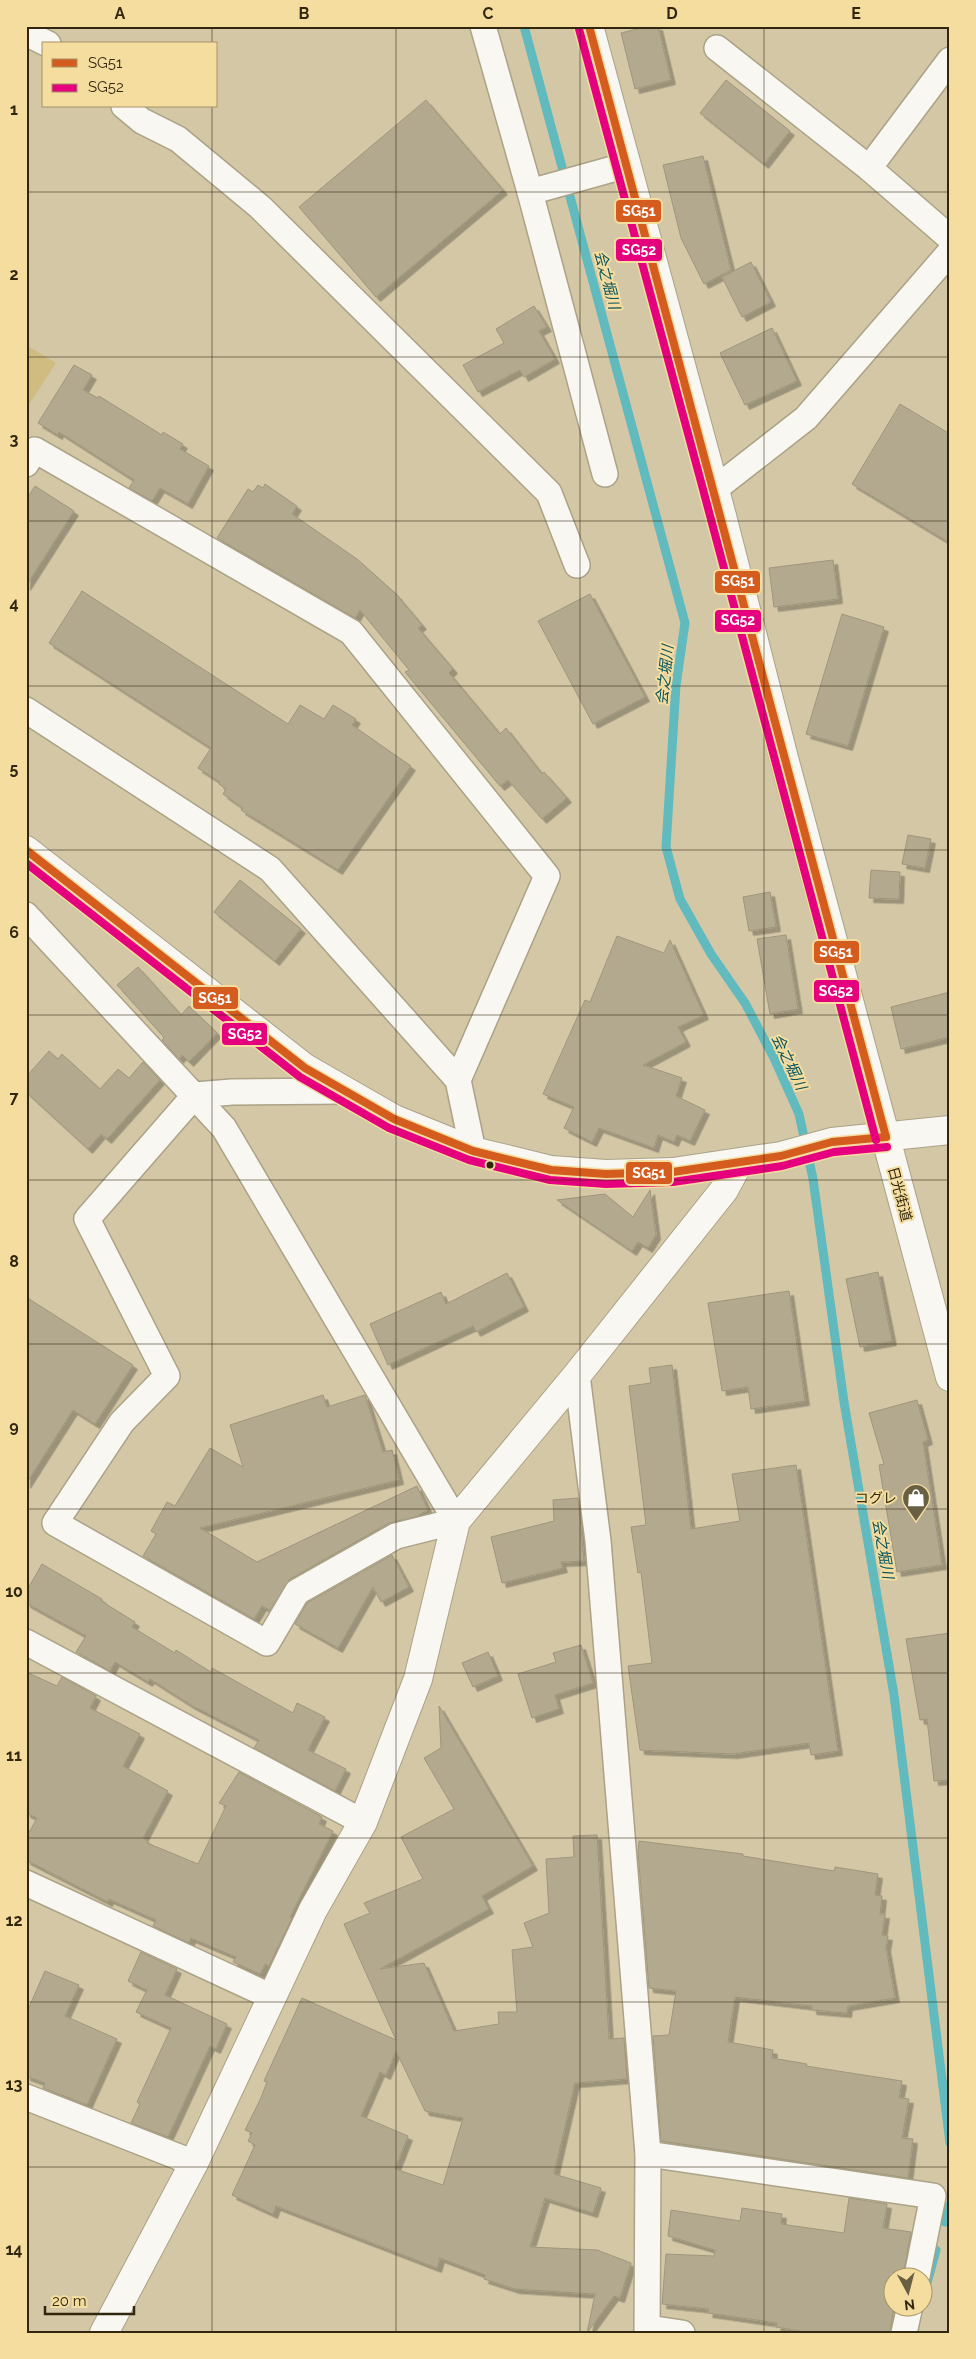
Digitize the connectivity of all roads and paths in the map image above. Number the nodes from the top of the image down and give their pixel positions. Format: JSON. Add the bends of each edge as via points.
{"nodes":[{"id":1,"x":483,"y":26,"type":"edge"},
{"id":2,"x":589,"y":26,"type":"edge"},
{"id":3,"x":26,"y":33,"type":"edge"},
{"id":4,"x":44,"y":42,"type":"edge"},
{"id":5,"x":717,"y":48,"type":"dead end"},
{"id":6,"x":950,"y":60,"type":"edge"},
{"id":7,"x":126,"y":108,"type":"edge"},
{"id":8,"x":627,"y":165,"type":"junction"},
{"id":9,"x":869,"y":168,"type":"junction"},
{"id":10,"x":535,"y":190,"type":"junction"},
{"id":11,"x":950,"y":238,"type":"edge"},
{"id":12,"x":950,"y":252,"type":"edge"},
{"id":13,"x":26,"y":464,"type":"edge"},
{"id":14,"x":605,"y":474,"type":"dead end"},
{"id":15,"x":715,"y":489,"type":"junction"},
{"id":16,"x":577,"y":565,"type":"dead end"},
{"id":17,"x":26,"y":710,"type":"edge"},
{"id":18,"x":26,"y":850,"type":"edge"},
{"id":19,"x":26,"y":915,"type":"edge"},
{"id":20,"x":458,"y":1080,"type":"junction"},
{"id":21,"x":345,"y":1091,"type":"junction"},
{"id":22,"x":195,"y":1095,"type":"junction"},
{"id":23,"x":950,"y":1130,"type":"edge"},
{"id":24,"x":886,"y":1137,"type":"junction"},
{"id":25,"x":473,"y":1152,"type":"junction"},
{"id":26,"x":738,"y":1164,"type":"junction"},
{"id":27,"x":577,"y":1375,"type":"junction"},
{"id":28,"x":950,"y":1377,"type":"edge"},
{"id":29,"x":456,"y":1521,"type":"junction"},
{"id":30,"x":26,"y":1642,"type":"edge"},
{"id":31,"x":363,"y":1822,"type":"junction"},
{"id":32,"x":26,"y":1883,"type":"edge"},
{"id":33,"x":272,"y":1996,"type":"junction"},
{"id":34,"x":26,"y":2097,"type":"edge"},
{"id":35,"x":648,"y":2154,"type":"junction"},
{"id":36,"x":194,"y":2163,"type":"junction"},
{"id":37,"x":919,"y":2266,"type":"edge"},
{"id":38,"x":908,"y":2316,"type":"edge"},
{"id":39,"x":648,"y":2330,"type":"edge"},
{"id":40,"x":104,"y":2333,"type":"edge"},
{"id":41,"x":682,"y":2333,"type":"edge"},
{"id":42,"x":904,"y":2333,"type":"edge"}],
"edges":[{"from":1,"to":10,"type":"street"},
{"from":2,"to":8,"type":"main road","name":"日光街道"},
{"from":3,"to":4,"type":"street"},
{"from":5,"to":9,"type":"street"},
{"from":6,"to":9,"type":"street"},
{"from":7,"to":16,"type":"street","via":[[142,121],[178,139],[260,207],[549,493]]},
{"from":8,"to":10,"type":"street"},
{"from":8,"to":15,"type":"main road","name":"日光街道"},
{"from":9,"to":11,"type":"street"},
{"from":10,"to":14,"type":"street"},
{"from":12,"to":15,"type":"street","via":[[806,418]]},
{"from":13,"to":20,"type":"street","via":[[35,450],[351,632],[548,876]]},
{"from":15,"to":24,"type":"main road","name":"日光街道"},
{"from":17,"to":20,"type":"street","via":[[270,869]]},
{"from":18,"to":21,"type":"main road","via":[[306,1068]]},
{"from":19,"to":22,"type":"street"},
{"from":20,"to":25,"type":"street"},
{"from":21,"to":22,"type":"street"},
{"from":21,"to":25,"type":"main road","via":[[394,1119]]},
{"from":22,"to":29,"type":"street","via":[[224,1128]]},
{"from":22,"to":29,"type":"street","via":[[87,1219],[167,1376],[122,1422],[55,1524],[267,1643],[297,1592],[396,1536]]},
{"from":23,"to":24,"type":"main road"},
{"from":24,"to":26,"type":"main road","via":[[823,1144]]},
{"from":24,"to":28,"type":"main road","name":"日光街道"},
{"from":25,"to":26,"type":"main road","via":[[550,1170],[606,1174],[672,1172]]},
{"from":26,"to":27,"type":"main road","via":[[724,1190]]},
{"from":27,"to":29,"type":"main road"},
{"from":27,"to":35,"type":"street","via":[[598,1541]]},
{"from":29,"to":31,"type":"main road","via":[[418,1679]]},
{"from":30,"to":31,"type":"street"},
{"from":31,"to":33,"type":"main road","via":[[313,1910]]},
{"from":32,"to":33,"type":"street"},
{"from":33,"to":36,"type":"main road"},
{"from":34,"to":36,"type":"street"},
{"from":35,"to":37,"type":"street","via":[[933,2196]]},
{"from":35,"to":39,"type":"street"},
{"from":36,"to":40,"type":"main road"},
{"from":38,"to":42,"type":"street"},
{"from":39,"to":41,"type":"street"}]}
